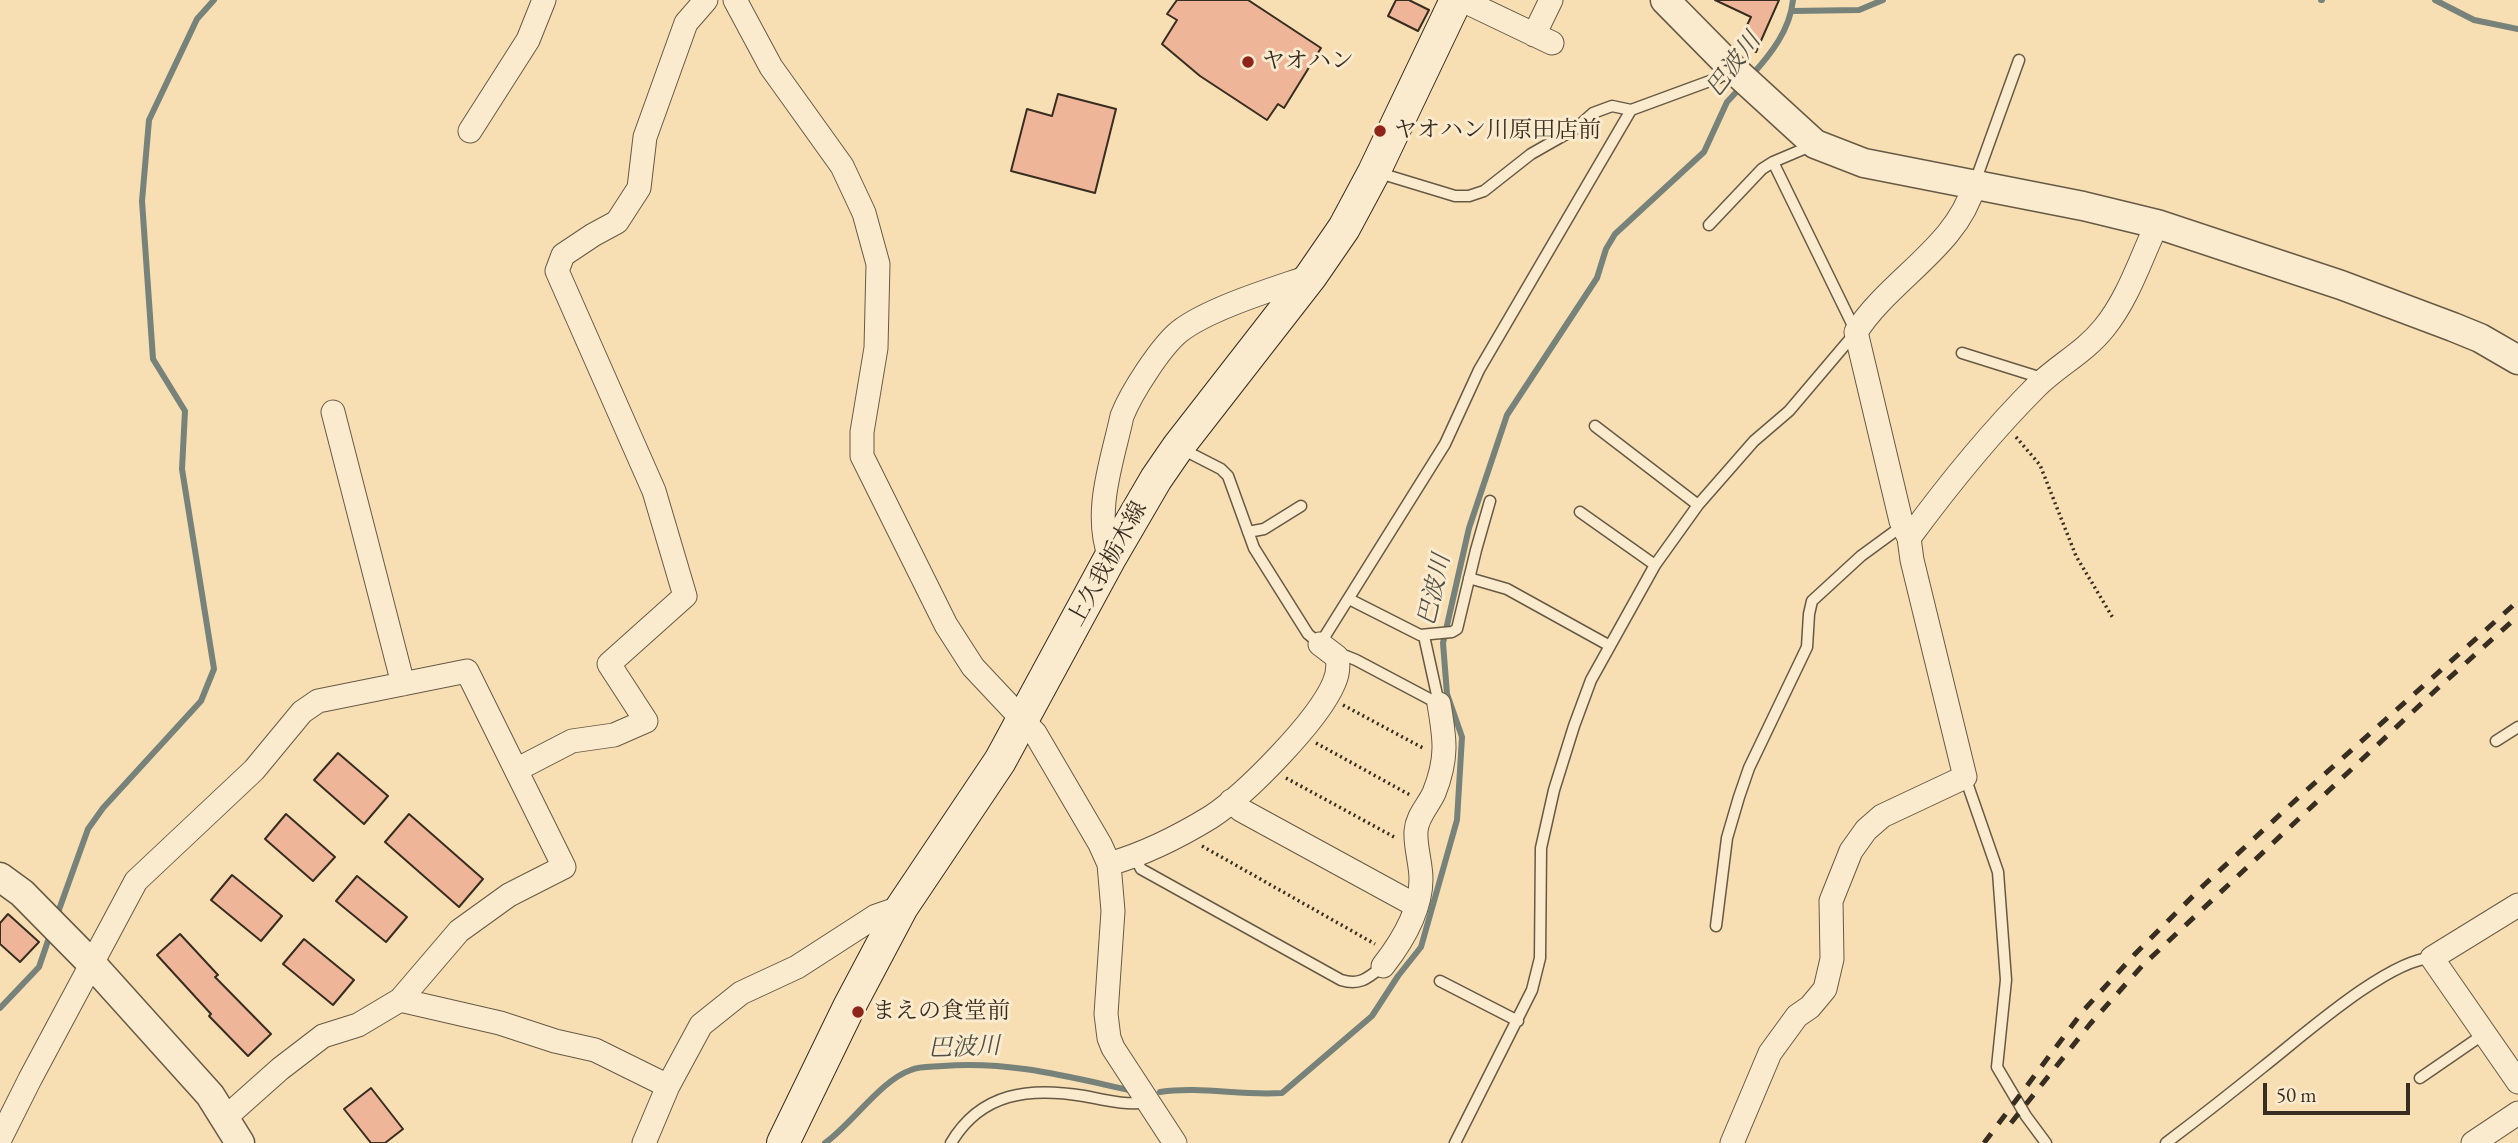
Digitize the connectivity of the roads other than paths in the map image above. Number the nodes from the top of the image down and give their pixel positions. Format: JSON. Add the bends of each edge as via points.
{"nodes":[{"id":1,"x":544,"y":0,"type":"edge"},
{"id":2,"x":706,"y":0,"type":"edge"},
{"id":3,"x":735,"y":0,"type":"edge"},
{"id":4,"x":1456,"y":0,"type":"edge"},
{"id":5,"x":1462,"y":0,"type":"edge"},
{"id":6,"x":1551,"y":0,"type":"edge"},
{"id":7,"x":1665,"y":0,"type":"edge"},
{"id":8,"x":2019,"y":60,"type":"dead end"},
{"id":9,"x":1735,"y":71,"type":"junction"},
{"id":10,"x":1631,"y":110,"type":"junction"},
{"id":11,"x":470,"y":131,"type":"dead end"},
{"id":12,"x":1815,"y":144,"type":"junction"},
{"id":13,"x":1773,"y":162,"type":"junction"},
{"id":14,"x":1374,"y":172,"type":"junction"},
{"id":15,"x":1974,"y":185,"type":"junction"},
{"id":16,"x":2157,"y":224,"type":"junction"},
{"id":17,"x":1709,"y":225,"type":"dead end"},
{"id":18,"x":1311,"y":276,"type":"junction"},
{"id":19,"x":1856,"y":332,"type":"junction"},
{"id":20,"x":1962,"y":353,"type":"dead end"},
{"id":21,"x":2518,"y":360,"type":"edge"},
{"id":22,"x":2045,"y":379,"type":"junction"},
{"id":23,"x":332,"y":412,"type":"dead end"},
{"id":24,"x":1595,"y":426,"type":"dead end"},
{"id":25,"x":1178,"y":447,"type":"junction"},
{"id":26,"x":1490,"y":501,"type":"dead end"},
{"id":27,"x":1698,"y":505,"type":"junction"},
{"id":28,"x":1301,"y":506,"type":"dead end"},
{"id":29,"x":1580,"y":512,"type":"dead end"},
{"id":30,"x":1248,"y":532,"type":"junction"},
{"id":31,"x":1906,"y":532,"type":"junction"},
{"id":32,"x":1110,"y":558,"type":"junction"},
{"id":33,"x":1655,"y":565,"type":"junction"},
{"id":34,"x":1469,"y":578,"type":"junction"},
{"id":35,"x":1349,"y":599,"type":"junction"},
{"id":36,"x":1428,"y":636,"type":"junction"},
{"id":37,"x":1610,"y":646,"type":"junction"},
{"id":38,"x":1328,"y":650,"type":"junction"},
{"id":39,"x":403,"y":684,"type":"junction"},
{"id":40,"x":1439,"y":704,"type":"junction"},
{"id":41,"x":1023,"y":720,"type":"junction"},
{"id":42,"x":2518,"y":727,"type":"edge"},
{"id":43,"x":2496,"y":741,"type":"dead end"},
{"id":44,"x":516,"y":770,"type":"junction"},
{"id":45,"x":1965,"y":777,"type":"junction"},
{"id":46,"x":1231,"y":801,"type":"junction"},
{"id":47,"x":1134,"y":856,"type":"junction"},
{"id":48,"x":1109,"y":864,"type":"junction"},
{"id":49,"x":0,"y":877,"type":"edge"},
{"id":50,"x":1416,"y":905,"type":"junction"},
{"id":51,"x":2518,"y":905,"type":"edge"},
{"id":52,"x":902,"y":907,"type":"junction"},
{"id":53,"x":1716,"y":926,"type":"dead end"},
{"id":54,"x":2432,"y":958,"type":"junction"},
{"id":55,"x":1387,"y":960,"type":"joint"},
{"id":56,"x":92,"y":964,"type":"junction"},
{"id":57,"x":1440,"y":981,"type":"dead end"},
{"id":58,"x":400,"y":1000,"type":"junction"},
{"id":59,"x":1518,"y":1021,"type":"junction"},
{"id":60,"x":2484,"y":1034,"type":"junction"},
{"id":61,"x":2420,"y":1078,"type":"dead end"},
{"id":62,"x":2518,"y":1082,"type":"edge"},
{"id":63,"x":667,"y":1086,"type":"junction"},
{"id":64,"x":1150,"y":1102,"type":"junction"},
{"id":65,"x":2518,"y":1112,"type":"edge"},
{"id":66,"x":225,"y":1118,"type":"junction"},
{"id":67,"x":0,"y":1139,"type":"edge"},
{"id":68,"x":240,"y":1143,"type":"edge"},
{"id":69,"x":644,"y":1143,"type":"edge"},
{"id":70,"x":783,"y":1143,"type":"edge"},
{"id":71,"x":951,"y":1143,"type":"edge"},
{"id":72,"x":1175,"y":1143,"type":"edge"},
{"id":73,"x":1455,"y":1143,"type":"edge"},
{"id":74,"x":1732,"y":1143,"type":"edge"},
{"id":75,"x":2046,"y":1143,"type":"edge"},
{"id":76,"x":2166,"y":1143,"type":"edge"},
{"id":77,"x":2473,"y":1143,"type":"edge"}],
"edges":[{"from":1,"to":11,"type":"street","via":[[528,40]]},
{"from":2,"to":44,"type":"street","via":[[687,23],[645,137],[639,188],[617,222],[564,255],[556,271],[654,491],[685,596],[609,664],[646,721],[614,735],[572,741]]},
{"from":3,"to":41,"type":"street","via":[[771,67],[842,166],[864,213],[878,264],[876,348],[862,456],[946,625],[973,667]]},
{"from":4,"to":14,"type":"main road","name":"上久我栃木線"},
{"from":5,"to":6,"type":"street","via":[[1543,39]]},
{"from":7,"to":9,"type":"street"},
{"from":8,"to":15,"type":"lane"},
{"from":9,"to":10,"type":"lane"},
{"from":9,"to":12,"type":"street"},
{"from":10,"to":14,"type":"lane","via":[[1612,106],[1593,113],[1484,191],[1469,196]]},
{"from":10,"to":35,"type":"lane","via":[[1479,370],[1445,444]]},
{"from":12,"to":13,"type":"lane"},
{"from":12,"to":15,"type":"street","via":[[1864,163]]},
{"from":13,"to":17,"type":"lane"},
{"from":13,"to":19,"type":"lane"},
{"from":14,"to":18,"type":"main road","name":"上久我栃木線"},
{"from":15,"to":16,"type":"street"},
{"from":15,"to":19,"type":"street","via":[[1961,215],[1941,242],[1878,301]]},
{"from":16,"to":21,"type":"street","via":[[2452,327]]},
{"from":16,"to":22,"type":"street","via":[[2103,330]]},
{"from":18,"to":25,"type":"main road","name":"上久我栃木線"},
{"from":18,"to":32,"type":"street","via":[[1187,326],[1143,377],[1122,416],[1102,505]]},
{"from":19,"to":27,"type":"lane","via":[[1789,411],[1754,441]]},
{"from":19,"to":31,"type":"street"},
{"from":20,"to":22,"type":"lane"},
{"from":22,"to":31,"type":"street"},
{"from":23,"to":39,"type":"street"},
{"from":24,"to":27,"type":"lane"},
{"from":25,"to":30,"type":"lane","via":[[1228,477]]},
{"from":25,"to":32,"type":"main road","name":"上久我栃木線"},
{"from":26,"to":34,"type":"lane"},
{"from":27,"to":33,"type":"lane"},
{"from":28,"to":30,"type":"lane","via":[[1264,529]]},
{"from":29,"to":33,"type":"lane"},
{"from":30,"to":38,"type":"lane","via":[[1308,634]]},
{"from":31,"to":45,"type":"street"},
{"from":31,"to":53,"type":"lane","via":[[1861,556],[1812,601],[1807,647],[1739,797],[1727,838]]},
{"from":32,"to":41,"type":"main road","name":"上久我栃木線"},
{"from":33,"to":37,"type":"lane"},
{"from":34,"to":36,"type":"lane","via":[[1457,629]]},
{"from":34,"to":37,"type":"lane","via":[[1507,589]]},
{"from":35,"to":36,"type":"lane"},
{"from":35,"to":38,"type":"lane"},
{"from":36,"to":40,"type":"lane"},
{"from":37,"to":59,"type":"lane","via":[[1587,692],[1554,789],[1541,848],[1540,958]]},
{"from":38,"to":40,"type":"lane"},
{"from":38,"to":46,"type":"street","via":[[1339,667],[1327,696],[1300,731]]},
{"from":39,"to":44,"type":"street","via":[[467,671]]},
{"from":39,"to":56,"type":"street","via":[[318,701],[302,712],[254,770],[136,881]]},
{"from":40,"to":50,"type":"street","via":[[1446,750],[1434,793],[1416,831],[1421,880]]},
{"from":41,"to":48,"type":"street","via":[[1035,733]]},
{"from":41,"to":52,"type":"main road","name":"上久我栃木線"},
{"from":42,"to":43,"type":"lane"},
{"from":44,"to":58,"type":"street","via":[[564,867],[509,895],[459,931]]},
{"from":45,"to":74,"type":"street","via":[[1882,816],[1851,851],[1832,901],[1832,959],[1825,989],[1797,1016],[1770,1053]]},
{"from":45,"to":75,"type":"lane","via":[[1998,872],[2006,980],[1997,1067]]},
{"from":46,"to":47,"type":"street","via":[[1212,816]]},
{"from":46,"to":50,"type":"street"},
{"from":47,"to":48,"type":"street"},
{"from":47,"to":55,"type":"lane","via":[[1141,869],[1350,984],[1364,981]]},
{"from":48,"to":64,"type":"street","via":[[1113,911],[1107,989],[1109,1038]]},
{"from":49,"to":56,"type":"street"},
{"from":50,"to":55,"type":"street"},
{"from":51,"to":54,"type":"street"},
{"from":52,"to":63,"type":"street","via":[[876,916],[797,967],[741,993],[701,1025]]},
{"from":52,"to":70,"type":"main road","name":"上久我栃木線"},
{"from":54,"to":60,"type":"street"},
{"from":54,"to":76,"type":"lane","via":[[2411,961],[2390,972]]},
{"from":56,"to":66,"type":"street","via":[[210,1095]]},
{"from":56,"to":67,"type":"street"},
{"from":57,"to":59,"type":"lane"},
{"from":58,"to":63,"type":"street","via":[[595,1050]]},
{"from":58,"to":66,"type":"street","via":[[358,1025],[323,1036]]},
{"from":59,"to":73,"type":"lane"},
{"from":60,"to":61,"type":"lane"},
{"from":60,"to":62,"type":"street"},
{"from":63,"to":69,"type":"street"},
{"from":64,"to":71,"type":"lane","via":[[1134,1105],[1044,1092],[1013,1095],[972,1115]]},
{"from":64,"to":72,"type":"street"},
{"from":65,"to":77,"type":"street"},
{"from":66,"to":68,"type":"street"}]}
